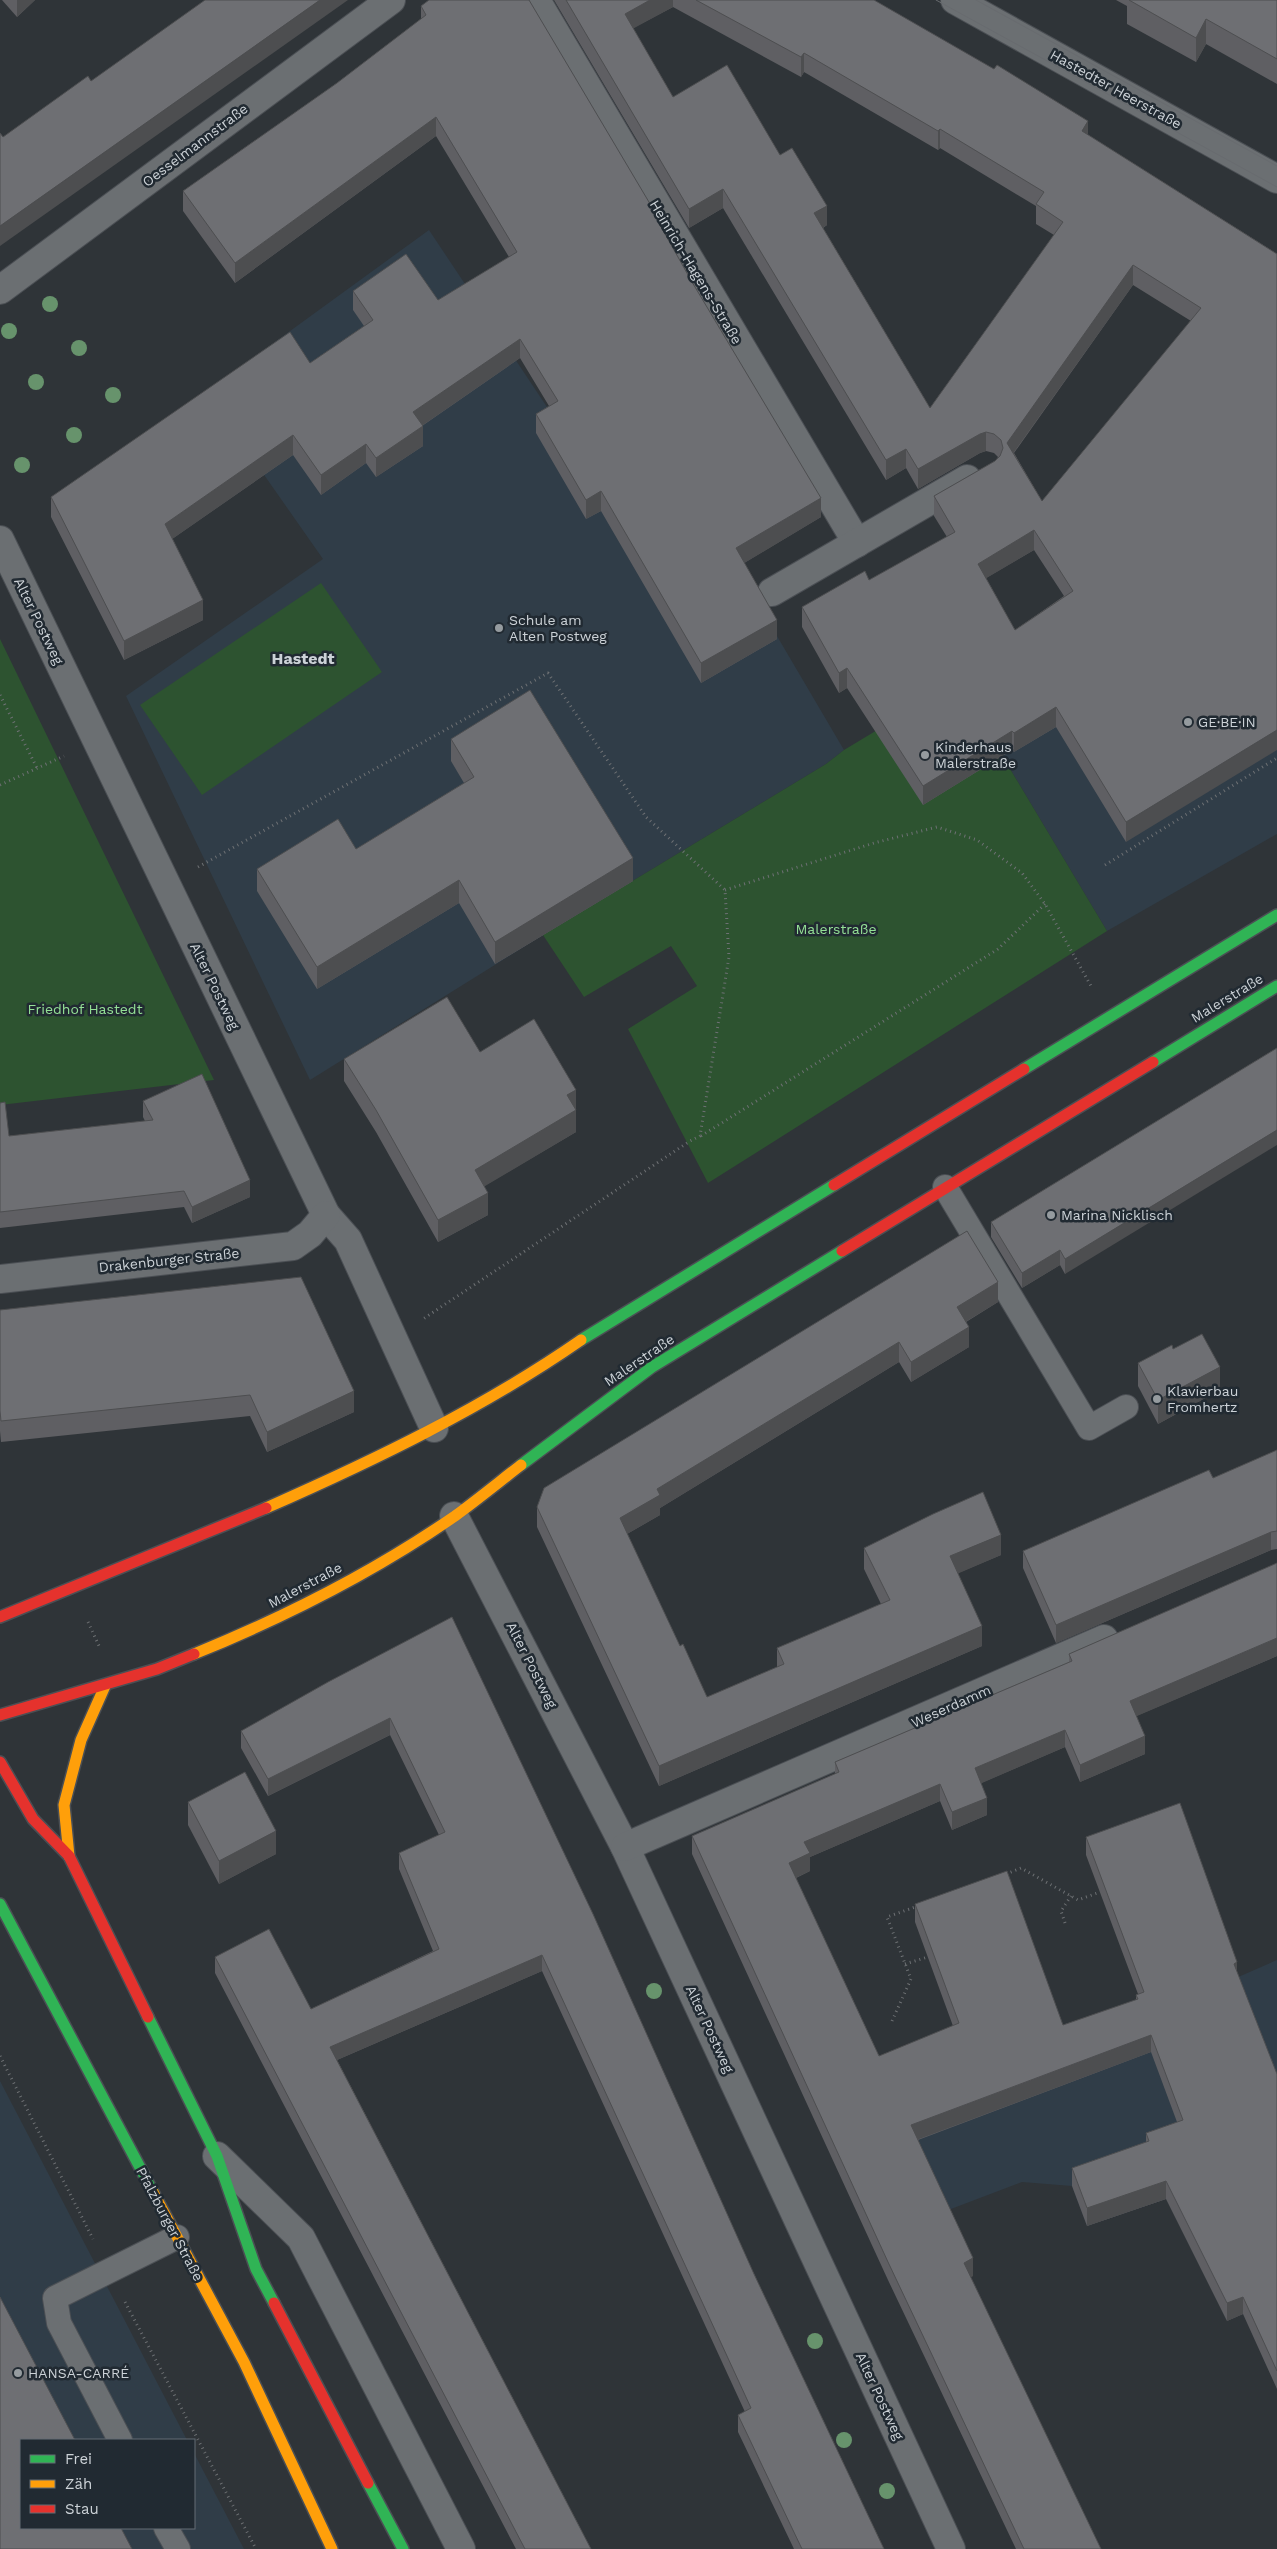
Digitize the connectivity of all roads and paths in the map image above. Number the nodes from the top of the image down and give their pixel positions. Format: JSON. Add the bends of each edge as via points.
{"nodes":[{"id":1,"x":391,"y":0,"type":"edge"},
{"id":2,"x":536,"y":0,"type":"edge"},
{"id":3,"x":956,"y":0,"type":"edge"},
{"id":4,"x":1277,"y":179,"type":"edge"},
{"id":5,"x":0,"y":290,"type":"edge"},
{"id":6,"x":987,"y":467,"type":"edge"},
{"id":7,"x":0,"y":540,"type":"edge"},
{"id":8,"x":857,"y":543,"type":"junction"},
{"id":9,"x":772,"y":592,"type":"dead end"},
{"id":10,"x":0,"y":695,"type":"edge"},
{"id":11,"x":96,"y":741,"type":"junction"},
{"id":12,"x":1277,"y":758,"type":"edge"},
{"id":13,"x":37,"y":768,"type":"junction"},
{"id":14,"x":0,"y":785,"type":"edge"},
{"id":15,"x":1105,"y":865,"type":"dead end"},
{"id":16,"x":166,"y":885,"type":"junction"},
{"id":17,"x":725,"y":890,"type":"junction"},
{"id":18,"x":1045,"y":904,"type":"junction"},
{"id":19,"x":1277,"y":915,"type":"edge"},
{"id":20,"x":1277,"y":986,"type":"edge"},
{"id":21,"x":1109,"y":1017,"type":"junction"},
{"id":22,"x":700,"y":1136,"type":"junction"},
{"id":23,"x":945,"y":1187,"type":"junction"},
{"id":24,"x":326,"y":1215,"type":"junction"},
{"id":25,"x":0,"y":1279,"type":"edge"},
{"id":26,"x":393,"y":1338,"type":"junction"},
{"id":27,"x":1126,"y":1407,"type":"dead end"},
{"id":28,"x":434,"y":1428,"type":"junction"},
{"id":29,"x":454,"y":1516,"type":"junction"},
{"id":30,"x":71,"y":1586,"type":"junction"},
{"id":31,"x":0,"y":1617,"type":"edge"},
{"id":32,"x":1123,"y":1631,"type":"edge"},
{"id":33,"x":117,"y":1682,"type":"junction"},
{"id":34,"x":105,"y":1686,"type":"junction"},
{"id":35,"x":0,"y":1715,"type":"edge"},
{"id":36,"x":0,"y":1762,"type":"edge"},
{"id":37,"x":625,"y":1847,"type":"junction"},
{"id":38,"x":68,"y":1856,"type":"junction"},
{"id":39,"x":1003,"y":1875,"type":"edge"},
{"id":40,"x":1100,"y":1892,"type":"edge"},
{"id":41,"x":1071,"y":1896,"type":"junction"},
{"id":42,"x":0,"y":1904,"type":"edge"},
{"id":43,"x":923,"y":1904,"type":"edge"},
{"id":44,"x":1064,"y":1922,"type":"dead end"},
{"id":45,"x":928,"y":1957,"type":"edge"},
{"id":46,"x":905,"y":1964,"type":"junction"},
{"id":47,"x":892,"y":2020,"type":"dead end"},
{"id":48,"x":217,"y":2156,"type":"junction"},
{"id":49,"x":177,"y":2237,"type":"junction"},
{"id":50,"x":119,"y":2439,"type":"edge"},
{"id":51,"x":167,"y":2529,"type":"edge"},
{"id":52,"x":178,"y":2549,"type":"edge"},
{"id":53,"x":332,"y":2549,"type":"edge"},
{"id":54,"x":403,"y":2549,"type":"edge"},
{"id":55,"x":461,"y":2549,"type":"edge"},
{"id":56,"x":951,"y":2549,"type":"edge"}],
"edges":[{"from":1,"to":5,"type":"street","name":"Oesselmannstraße"},
{"from":2,"to":8,"type":"street","name":"Heinrich-Hagens-Straße"},
{"from":3,"to":4,"type":"street","name":"Hastedter Heerstraße"},
{"from":6,"to":8,"type":"street"},
{"from":7,"to":11,"type":"street","name":"Alter Postweg"},
{"from":8,"to":9,"type":"street"},
{"from":10,"to":13,"type":"path"},
{"from":11,"to":13,"type":"path"},
{"from":11,"to":16,"type":"street","name":"Alter Postweg"},
{"from":12,"to":15,"type":"path"},
{"from":13,"to":14,"type":"path"},
{"from":16,"to":17,"type":"path","via":[[548,674],[646,817]]},
{"from":16,"to":24,"type":"street","name":"Alter Postweg"},
{"from":17,"to":18,"type":"path","via":[[874,843],[937,827],[977,840],[1022,873]]},
{"from":17,"to":22,"type":"path","via":[[729,957]]},
{"from":18,"to":21,"type":"path"},
{"from":18,"to":22,"type":"path","via":[[998,949]]},
{"from":19,"to":21,"type":"main road"},
{"from":20,"to":23,"type":"main road","name":"Malerstraße"},
{"from":21,"to":28,"type":"main road","via":[[603,1325],[526,1378]]},
{"from":22,"to":26,"type":"path"},
{"from":23,"to":27,"type":"lane","via":[[1089,1428]]},
{"from":23,"to":29,"type":"main road","name":"Malerstraße","via":[[652,1367]]},
{"from":24,"to":25,"type":"street","name":"Drakenburger Straße","via":[[310,1234],[293,1246]]},
{"from":24,"to":26,"type":"street","name":"Alter Postweg","via":[[348,1240]]},
{"from":26,"to":28,"type":"street","name":"Alter Postweg"},
{"from":28,"to":30,"type":"main road","via":[[359,1467]]},
{"from":29,"to":33,"type":"main road","name":"Malerstraße","via":[[330,1592],[240,1635]]},
{"from":29,"to":37,"type":"street","name":"Alter Postweg"},
{"from":30,"to":31,"type":"main road"},
{"from":30,"to":33,"type":"path"},
{"from":32,"to":37,"type":"street","name":"Weserdamm"},
{"from":33,"to":34,"type":"main road","name":"Malerstraße"},
{"from":34,"to":35,"type":"main road","name":"Malerstraße"},
{"from":34,"to":38,"type":"main road","via":[[81,1740],[64,1805]]},
{"from":36,"to":38,"type":"main road","via":[[33,1819]]},
{"from":37,"to":56,"type":"street","name":"Alter Postweg"},
{"from":38,"to":48,"type":"main road"},
{"from":39,"to":41,"type":"path","via":[[1021,1868]]},
{"from":40,"to":41,"type":"path","via":[[1078,1900]]},
{"from":41,"to":44,"type":"path","via":[[1061,1911]]},
{"from":42,"to":49,"type":"main road","name":"Pfalzburger Straße"},
{"from":43,"to":46,"type":"path","via":[[887,1917]]},
{"from":45,"to":46,"type":"path"},
{"from":46,"to":47,"type":"path","via":[[910,1979]]},
{"from":48,"to":54,"type":"main road","via":[[256,2269]]},
{"from":48,"to":55,"type":"street","via":[[301,2238]]},
{"from":49,"to":50,"type":"lane","via":[[55,2298],[59,2323]]},
{"from":49,"to":53,"type":"main road","name":"Pfalzburger Straße","via":[[244,2362]]},
{"from":51,"to":52,"type":"lane"}]}
